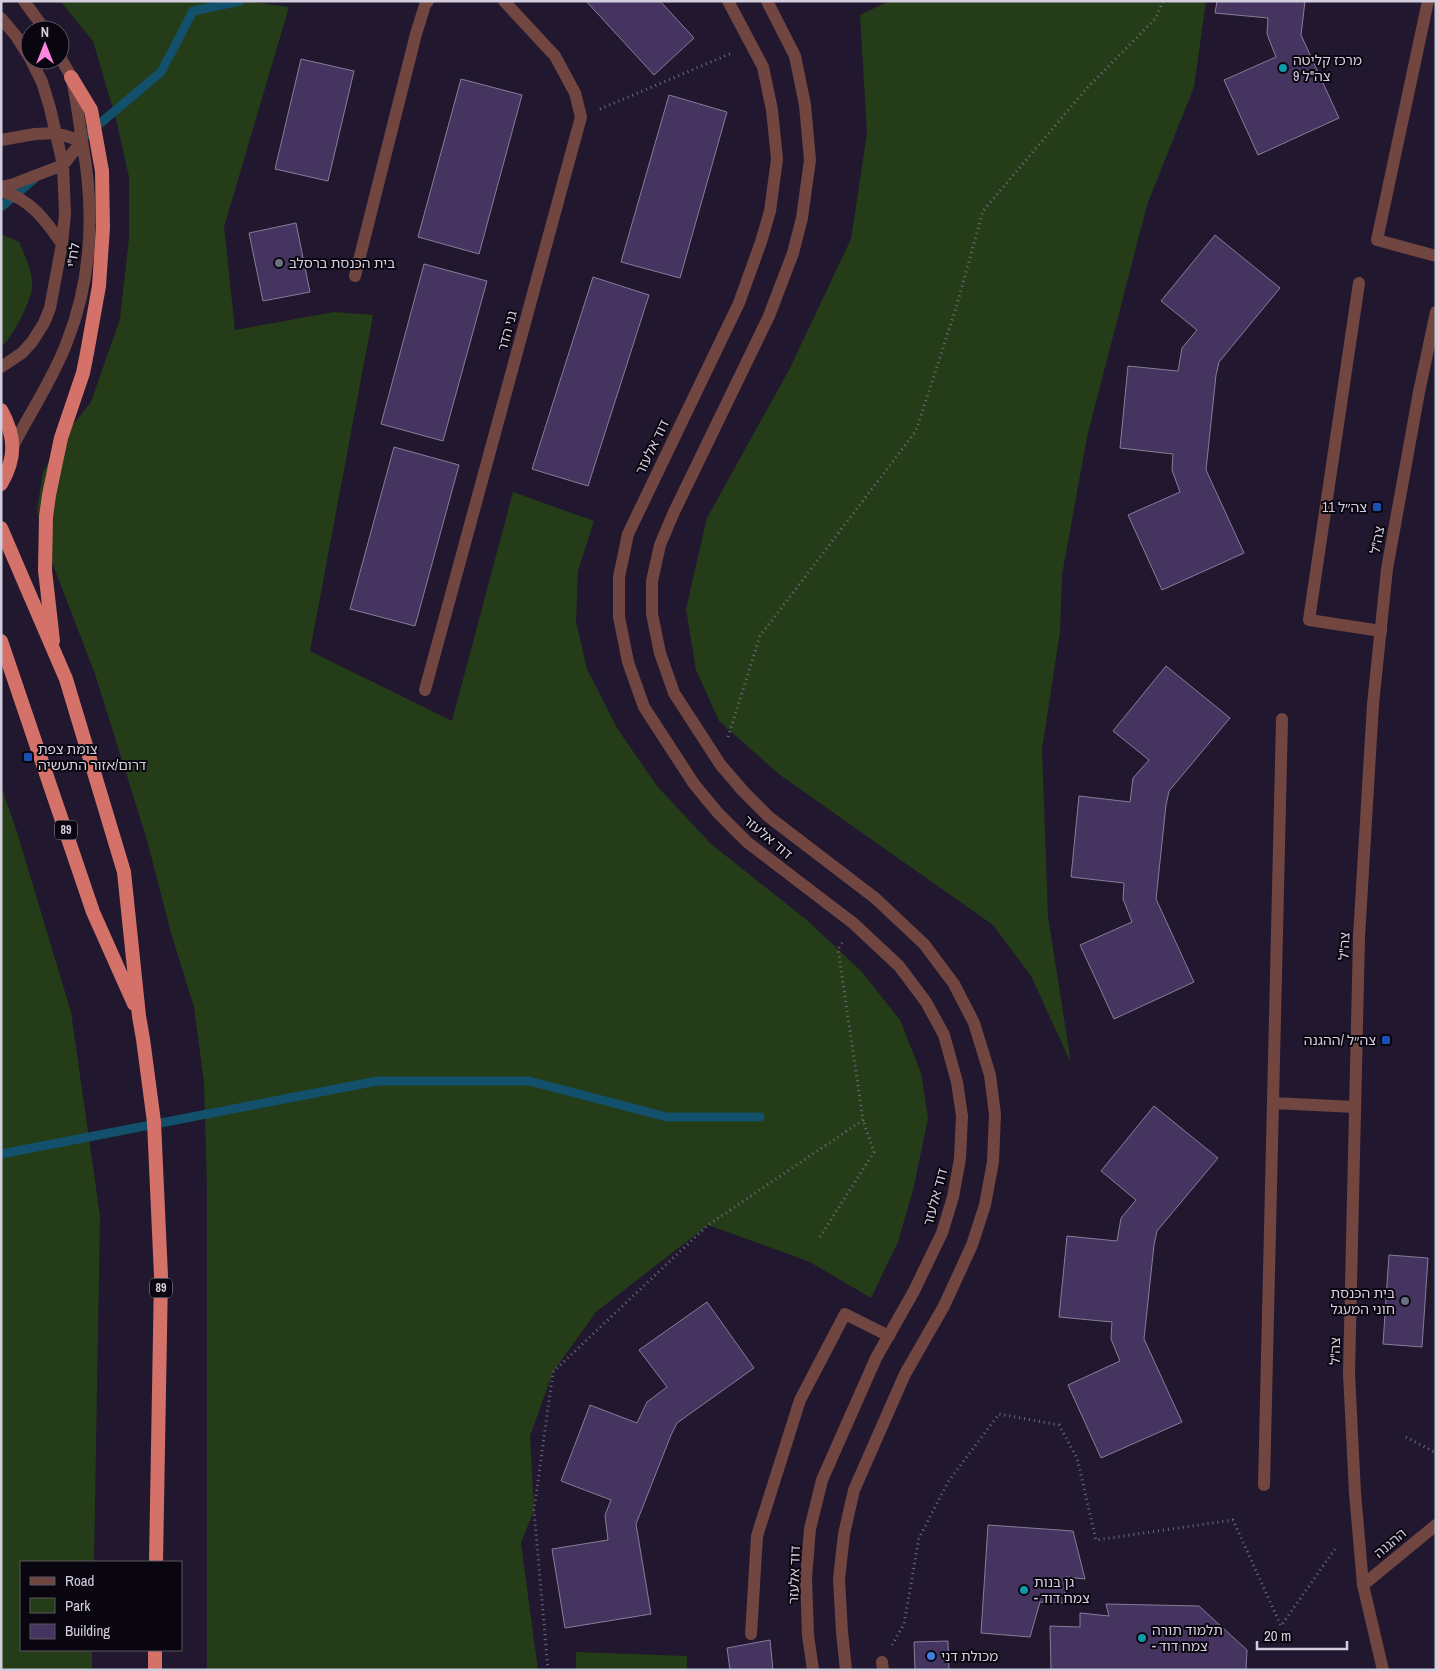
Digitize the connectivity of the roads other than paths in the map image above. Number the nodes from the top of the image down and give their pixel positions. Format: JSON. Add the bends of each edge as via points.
{"nodes":[{"id":1,"x":24,"y":1,"type":"edge"},
{"id":2,"x":428,"y":1,"type":"edge"},
{"id":3,"x":504,"y":1,"type":"edge"},
{"id":4,"x":728,"y":1,"type":"edge"},
{"id":5,"x":767,"y":1,"type":"edge"},
{"id":6,"x":1428,"y":1,"type":"edge"},
{"id":7,"x":1,"y":18,"type":"edge"},
{"id":8,"x":38,"y":20,"type":"edge"},
{"id":9,"x":20,"y":42,"type":"edge"},
{"id":10,"x":36,"y":70,"type":"edge"},
{"id":11,"x":67,"y":70,"type":"edge"},
{"id":12,"x":71,"y":77,"type":"junction"},
{"id":13,"x":56,"y":133,"type":"junction"},
{"id":14,"x":1,"y":140,"type":"edge"},
{"id":15,"x":82,"y":141,"type":"junction"},
{"id":16,"x":64,"y":166,"type":"junction"},
{"id":17,"x":1,"y":189,"type":"edge"},
{"id":18,"x":62,"y":244,"type":"junction"},
{"id":19,"x":1436,"y":256,"type":"edge"},
{"id":20,"x":354,"y":276,"type":"dead end"},
{"id":21,"x":1359,"y":283,"type":"dead end"},
{"id":22,"x":1436,"y":312,"type":"edge"},
{"id":23,"x":1,"y":367,"type":"edge"},
{"id":24,"x":1,"y":410,"type":"edge"},
{"id":25,"x":13,"y":446,"type":"junction"},
{"id":26,"x":1,"y":484,"type":"edge"},
{"id":27,"x":1,"y":528,"type":"edge"},
{"id":28,"x":1381,"y":632,"type":"junction"},
{"id":29,"x":1,"y":641,"type":"edge"},
{"id":30,"x":55,"y":656,"type":"junction"},
{"id":31,"x":425,"y":690,"type":"dead end"},
{"id":32,"x":1282,"y":719,"type":"dead end"},
{"id":33,"x":139,"y":1016,"type":"junction"},
{"id":34,"x":1273,"y":1103,"type":"junction"},
{"id":35,"x":1356,"y":1107,"type":"junction"},
{"id":36,"x":889,"y":1336,"type":"junction"},
{"id":37,"x":1264,"y":1484,"type":"dead end"},
{"id":38,"x":1436,"y":1524,"type":"edge"},
{"id":39,"x":156,"y":1561,"type":"edge"},
{"id":40,"x":1363,"y":1585,"type":"junction"},
{"id":41,"x":751,"y":1634,"type":"dead end"},
{"id":42,"x":155,"y":1651,"type":"edge"},
{"id":43,"x":155,"y":1670,"type":"edge"},
{"id":44,"x":813,"y":1670,"type":"edge"},
{"id":45,"x":846,"y":1670,"type":"edge"},
{"id":46,"x":1383,"y":1670,"type":"edge"}],
"edges":[{"from":1,"to":8,"type":"street"},
{"from":2,"to":20,"type":"street","via":[[416,34]]},
{"from":3,"to":31,"type":"street","name":"גני הדר","via":[[555,56],[575,93],[581,117]]},
{"from":4,"to":36,"type":"street","name":"דוד אלעזר","via":[[763,67],[772,110],[777,160],[770,211],[738,303],[628,534],[619,577],[619,618],[628,662],[644,707],[694,784],[747,842],[853,923],[899,966],[926,1002],[944,1035],[962,1116],[960,1159],[942,1233]]},
{"from":5,"to":45,"type":"street","name":"דוד אלעזר","via":[[795,56],[805,105],[810,160],[802,218],[793,253],[769,316],[660,545],[652,580],[652,614],[660,653],[674,693],[720,764],[769,817],[875,898],[924,944],[954,984],[974,1023],[990,1076],[995,1114],[985,1205],[972,1245],[944,1306],[906,1374],[854,1490],[844,1534],[840,1579]]},
{"from":6,"to":19,"type":"street","via":[[1376,240]]},
{"from":7,"to":9,"type":"street","name":"לח\"י"},
{"from":10,"to":13,"type":"street","name":"לח\"י"},
{"from":11,"to":12,"type":"street","name":"לח\"י"},
{"from":12,"to":15,"type":"street","name":"לח\"י"},
{"from":12,"to":30,"type":"highway","via":[[91,110],[102,172],[104,227],[99,286],[88,352],[61,438],[46,517],[45,570]]},
{"from":13,"to":14,"type":"street"},
{"from":13,"to":15,"type":"street"},
{"from":13,"to":16,"type":"street","name":"לח\"י"},
{"from":15,"to":16,"type":"street"},
{"from":15,"to":25,"type":"street","name":"לח\"י","via":[[91,223],[80,297],[67,342],[46,388]]},
{"from":16,"to":17,"type":"street"},
{"from":16,"to":18,"type":"street","name":"לח\"י"},
{"from":17,"to":18,"type":"street","via":[[32,207]]},
{"from":18,"to":23,"type":"street","name":"לח\"י","via":[[50,308],[44,323],[27,347]]},
{"from":21,"to":28,"type":"street","via":[[1309,620]]},
{"from":22,"to":28,"type":"street","name":"צה\"ל","via":[[1387,569]]},
{"from":24,"to":25,"type":"highway","via":[[9,424]]},
{"from":25,"to":26,"type":"highway","via":[[10,469]]},
{"from":27,"to":30,"type":"highway","number":"89"},
{"from":28,"to":35,"type":"street","name":"צה\"ל","via":[[1373,704],[1359,937]]},
{"from":29,"to":33,"type":"highway","number":"89","via":[[93,912]]},
{"from":30,"to":33,"type":"highway","number":"89","via":[[79,719],[124,872]]},
{"from":32,"to":34,"type":"street"},
{"from":33,"to":39,"type":"highway","number":"89","via":[[154,1122],[161,1276]]},
{"from":34,"to":35,"type":"street"},
{"from":34,"to":37,"type":"street"},
{"from":35,"to":40,"type":"street","name":"צה\"ל","via":[[1349,1373]]},
{"from":36,"to":41,"type":"street","via":[[845,1314],[800,1400],[758,1536]]},
{"from":36,"to":44,"type":"street","name":"דוד אלעזר","via":[[876,1358],[822,1480],[810,1529],[806,1578]]},
{"from":38,"to":40,"type":"street","name":"ההגנה"},
{"from":40,"to":46,"type":"street","name":"צה\"ל"},
{"from":42,"to":43,"type":"highway"}]}
